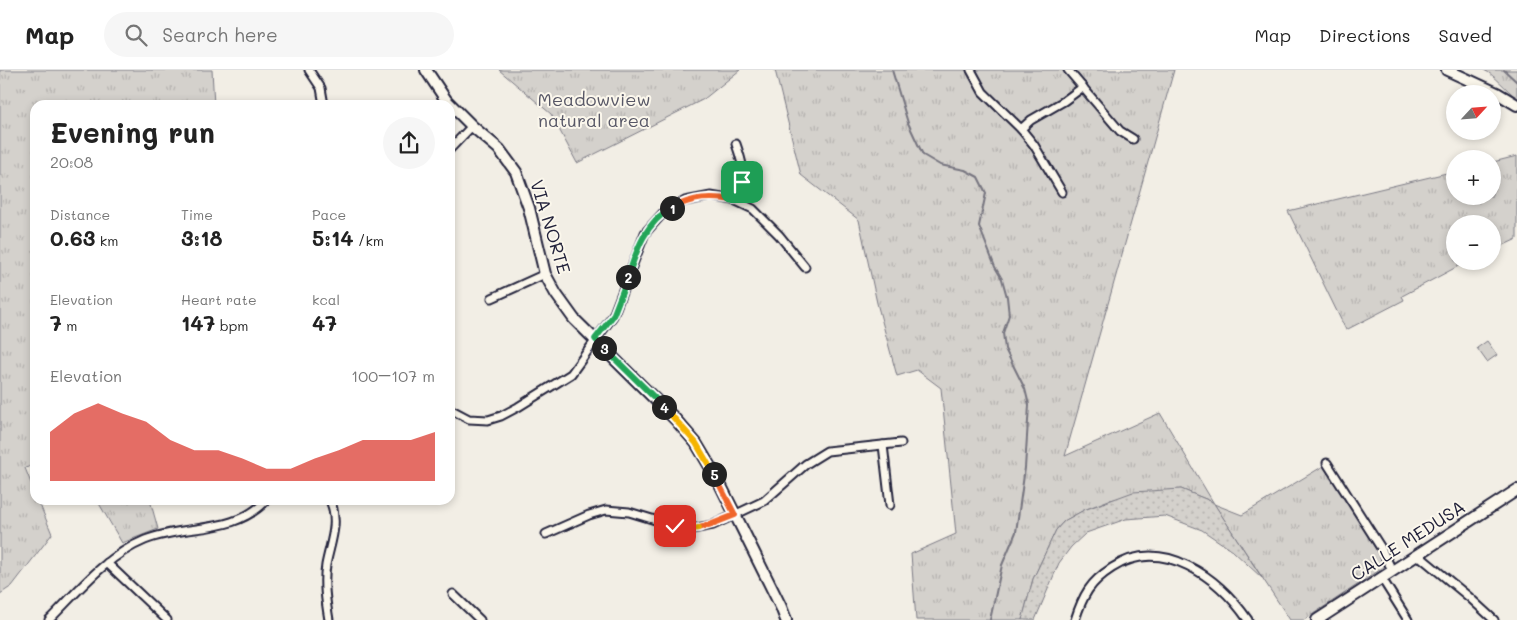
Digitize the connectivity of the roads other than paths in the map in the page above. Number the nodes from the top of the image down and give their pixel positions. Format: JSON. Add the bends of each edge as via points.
{"nodes":[{"id":1,"x":309,"y":70,"type":"edge"},
{"id":2,"x":426,"y":70,"type":"edge"},
{"id":3,"x":971,"y":70,"type":"edge"},
{"id":4,"x":1068,"y":70,"type":"edge"},
{"id":5,"x":1447,"y":70,"type":"edge"},
{"id":6,"x":1083,"y":87,"type":"junction"},
{"id":7,"x":323,"y":100,"type":"edge"},
{"id":8,"x":446,"y":100,"type":"edge"},
{"id":9,"x":1517,"y":105,"type":"edge"},
{"id":10,"x":455,"y":109,"type":"edge"},
{"id":11,"x":472,"y":126,"type":"junction"},
{"id":12,"x":1021,"y":129,"type":"junction"},
{"id":13,"x":1133,"y":138,"type":"dead end"},
{"id":14,"x":455,"y":144,"type":"edge"},
{"id":15,"x":736,"y":144,"type":"dead end"},
{"id":16,"x":1062,"y":192,"type":"dead end"},
{"id":17,"x":734,"y":200,"type":"junction"},
{"id":18,"x":805,"y":267,"type":"dead end"},
{"id":19,"x":545,"y":274,"type":"junction"},
{"id":20,"x":492,"y":298,"type":"dead end"},
{"id":21,"x":595,"y":339,"type":"junction"},
{"id":22,"x":455,"y":412,"type":"edge"},
{"id":23,"x":901,"y":443,"type":"dead end"},
{"id":24,"x":883,"y":445,"type":"junction"},
{"id":25,"x":1327,"y":463,"type":"dead end"},
{"id":26,"x":1517,"y":490,"type":"edge"},
{"id":27,"x":261,"y":505,"type":"edge"},
{"id":28,"x":332,"y":505,"type":"edge"},
{"id":29,"x":890,"y":505,"type":"dead end"},
{"id":30,"x":735,"y":515,"type":"junction"},
{"id":31,"x":546,"y":534,"type":"dead end"},
{"id":32,"x":1417,"y":554,"type":"junction"},
{"id":33,"x":107,"y":563,"type":"junction"},
{"id":34,"x":1392,"y":570,"type":"junction"},
{"id":35,"x":1381,"y":577,"type":"junction"},
{"id":36,"x":453,"y":594,"type":"dead end"},
{"id":37,"x":49,"y":620,"type":"edge"},
{"id":38,"x":167,"y":620,"type":"edge"},
{"id":39,"x":329,"y":620,"type":"edge"},
{"id":40,"x":480,"y":620,"type":"edge"},
{"id":41,"x":786,"y":620,"type":"edge"},
{"id":42,"x":1075,"y":620,"type":"edge"},
{"id":43,"x":1248,"y":620,"type":"edge"},
{"id":44,"x":1317,"y":620,"type":"edge"},
{"id":45,"x":1408,"y":620,"type":"edge"},
{"id":46,"x":1494,"y":620,"type":"edge"}],
"edges":[{"from":1,"to":7,"type":"street"},
{"from":2,"to":8,"type":"street","name":"VIA NORTE"},
{"from":3,"to":12,"type":"street","via":[[987,97]]},
{"from":4,"to":6,"type":"street"},
{"from":5,"to":9,"type":"street"},
{"from":6,"to":12,"type":"street"},
{"from":6,"to":13,"type":"street","via":[[1120,131]]},
{"from":10,"to":11,"type":"street","name":"VIA NORTE"},
{"from":11,"to":14,"type":"street"},
{"from":11,"to":19,"type":"street","name":"VIA NORTE","via":[[500,149],[516,172],[529,208]]},
{"from":12,"to":16,"type":"street"},
{"from":15,"to":17,"type":"street","via":[[743,165],[742,182]]},
{"from":17,"to":18,"type":"street","via":[[753,210]]},
{"from":17,"to":21,"type":"street","via":[[711,196],[685,201],[663,213],[645,233],[613,316]]},
{"from":19,"to":20,"type":"street"},
{"from":19,"to":21,"type":"street","name":"VIA NORTE","via":[[574,318]]},
{"from":21,"to":22,"type":"street","via":[[571,374],[501,416],[488,420],[469,419]]},
{"from":21,"to":30,"type":"street","name":"VIA NORTE","via":[[696,443]]},
{"from":23,"to":24,"type":"street"},
{"from":24,"to":29,"type":"street"},
{"from":24,"to":30,"type":"street","via":[[827,452],[806,464],[764,501]]},
{"from":25,"to":34,"type":"street"},
{"from":26,"to":32,"type":"street","name":"CALLE MEDUSA"},
{"from":27,"to":33,"type":"street","via":[[237,521],[147,539],[125,549]]},
{"from":28,"to":39,"type":"street","via":[[335,513],[333,541],[326,566],[325,593]]},
{"from":30,"to":31,"type":"street","via":[[692,529],[629,512],[606,510]]},
{"from":30,"to":41,"type":"street","name":"VIA NORTE"},
{"from":32,"to":34,"type":"street","name":"CALLE MEDUSA"},
{"from":32,"to":46,"type":"street"},
{"from":33,"to":37,"type":"street"},
{"from":33,"to":38,"type":"street"},
{"from":34,"to":35,"type":"street","name":"CALLE MEDUSA"},
{"from":35,"to":44,"type":"street","name":"CALLE MEDUSA"},
{"from":35,"to":45,"type":"street"},
{"from":36,"to":40,"type":"street"},
{"from":42,"to":43,"type":"street","via":[[1084,595],[1094,581],[1119,563],[1150,555],[1182,562],[1201,574],[1224,590]]}]}
